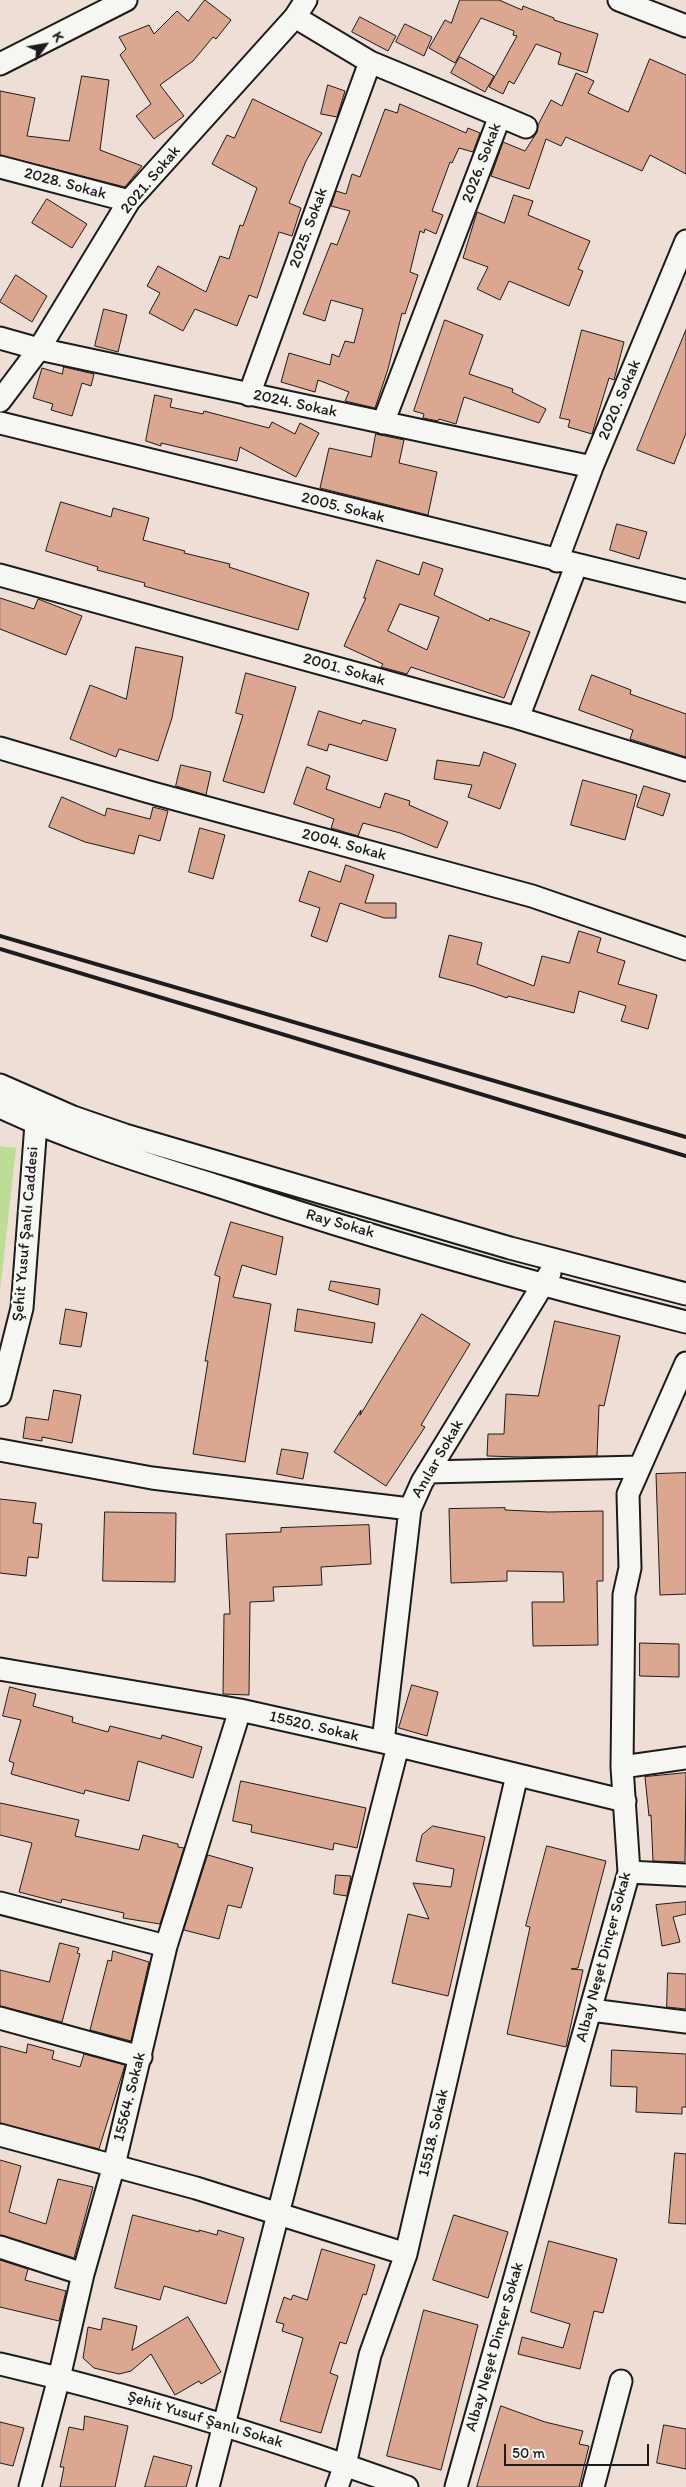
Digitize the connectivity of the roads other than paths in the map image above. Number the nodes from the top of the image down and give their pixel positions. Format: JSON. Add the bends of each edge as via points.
{"nodes":[{"id":1,"x":126,"y":0,"type":"edge"},
{"id":2,"x":619,"y":0,"type":"edge"},
{"id":3,"x":301,"y":9,"type":"edge"},
{"id":4,"x":686,"y":26,"type":"edge"},
{"id":5,"x":370,"y":62,"type":"junction"},
{"id":6,"x":0,"y":64,"type":"edge"},
{"id":7,"x":500,"y":116,"type":"junction"},
{"id":8,"x":526,"y":127,"type":"dead end"},
{"id":9,"x":0,"y":167,"type":"edge"},
{"id":10,"x":129,"y":200,"type":"junction"},
{"id":11,"x":686,"y":240,"type":"edge"},
{"id":12,"x":0,"y":338,"type":"edge"},
{"id":13,"x":39,"y":349,"type":"junction"},
{"id":14,"x":249,"y":394,"type":"junction"},
{"id":15,"x":0,"y":402,"type":"edge"},
{"id":16,"x":0,"y":423,"type":"edge"},
{"id":17,"x":383,"y":423,"type":"junction"},
{"id":18,"x":592,"y":467,"type":"junction"},
{"id":19,"x":566,"y":564,"type":"junction"},
{"id":20,"x":0,"y":574,"type":"edge"},
{"id":21,"x":686,"y":591,"type":"edge"},
{"id":22,"x":518,"y":718,"type":"junction"},
{"id":23,"x":0,"y":748,"type":"edge"},
{"id":24,"x":686,"y":770,"type":"edge"},
{"id":25,"x":686,"y":949,"type":"edge"},
{"id":26,"x":0,"y":1085,"type":"edge"},
{"id":27,"x":37,"y":1101,"type":"junction"},
{"id":28,"x":0,"y":1108,"type":"edge"},
{"id":29,"x":36,"y":1124,"type":"junction"},
{"id":30,"x":558,"y":1260,"type":"junction"},
{"id":31,"x":543,"y":1283,"type":"junction"},
{"id":32,"x":686,"y":1294,"type":"edge"},
{"id":33,"x":686,"y":1322,"type":"edge"},
{"id":34,"x":686,"y":1363,"type":"edge"},
{"id":35,"x":0,"y":1395,"type":"edge"},
{"id":36,"x":0,"y":1450,"type":"edge"},
{"id":37,"x":640,"y":1467,"type":"junction"},
{"id":38,"x":428,"y":1472,"type":"junction"},
{"id":39,"x":410,"y":1509,"type":"junction"},
{"id":40,"x":0,"y":1669,"type":"edge"},
{"id":41,"x":240,"y":1710,"type":"junction"},
{"id":42,"x":390,"y":1744,"type":"junction"},
{"id":43,"x":686,"y":1758,"type":"edge"},
{"id":44,"x":622,"y":1767,"type":"junction"},
{"id":45,"x":517,"y":1775,"type":"junction"},
{"id":46,"x":625,"y":1802,"type":"junction"},
{"id":47,"x":629,"y":1872,"type":"junction"},
{"id":48,"x":686,"y":1875,"type":"edge"},
{"id":49,"x":0,"y":1903,"type":"edge"},
{"id":50,"x":166,"y":1946,"type":"junction"},
{"id":51,"x":591,"y":2010,"type":"junction"},
{"id":52,"x":0,"y":2018,"type":"edge"},
{"id":53,"x":686,"y":2022,"type":"edge"},
{"id":54,"x":141,"y":2057,"type":"junction"},
{"id":55,"x":0,"y":2135,"type":"edge"},
{"id":56,"x":114,"y":2165,"type":"junction"},
{"id":57,"x":278,"y":2216,"type":"junction"},
{"id":58,"x":0,"y":2247,"type":"edge"},
{"id":59,"x":406,"y":2254,"type":"junction"},
{"id":60,"x":83,"y":2274,"type":"junction"},
{"id":61,"x":0,"y":2364,"type":"edge"},
{"id":62,"x":60,"y":2378,"type":"junction"},
{"id":63,"x":620,"y":2381,"type":"dead end"},
{"id":64,"x":224,"y":2424,"type":"junction"},
{"id":65,"x":345,"y":2465,"type":"junction"},
{"id":66,"x":30,"y":2487,"type":"edge"},
{"id":67,"x":208,"y":2487,"type":"edge"},
{"id":68,"x":337,"y":2487,"type":"edge"},
{"id":69,"x":407,"y":2487,"type":"edge"},
{"id":70,"x":456,"y":2487,"type":"edge"},
{"id":71,"x":593,"y":2487,"type":"edge"}],
"edges":[{"from":1,"to":6,"type":"street"},
{"from":2,"to":4,"type":"street"},
{"from":3,"to":5,"type":"street","name":"2026. Sokak"},
{"from":3,"to":10,"type":"street","name":"2021. Sokak"},
{"from":5,"to":7,"type":"street","name":"2026. Sokak"},
{"from":5,"to":14,"type":"street","name":"2025. Sokak"},
{"from":7,"to":8,"type":"street"},
{"from":7,"to":17,"type":"street","name":"2026. Sokak"},
{"from":9,"to":10,"type":"street","name":"2028. Sokak"},
{"from":10,"to":13,"type":"street","name":"2021. Sokak"},
{"from":11,"to":18,"type":"street","name":"2020. Sokak"},
{"from":12,"to":13,"type":"street","name":"2024. Sokak"},
{"from":13,"to":14,"type":"street","name":"2024. Sokak"},
{"from":13,"to":15,"type":"street","name":"2021. Sokak"},
{"from":14,"to":17,"type":"street","name":"2024. Sokak"},
{"from":16,"to":19,"type":"street","name":"2005. Sokak"},
{"from":17,"to":18,"type":"street","name":"2024. Sokak"},
{"from":18,"to":19,"type":"street","name":"2020. Sokak"},
{"from":19,"to":21,"type":"street","name":"2005. Sokak"},
{"from":19,"to":22,"type":"street","name":"2020. Sokak"},
{"from":20,"to":22,"type":"street","name":"2001. Sokak"},
{"from":22,"to":24,"type":"street","name":"2001. Sokak"},
{"from":23,"to":25,"type":"street","name":"2004. Sokak","via":[[532,896]]},
{"from":26,"to":27,"type":"street"},
{"from":27,"to":29,"type":"street","name":"Şehit Yusuf Şanlı Caddesi"},
{"from":27,"to":30,"type":"street","via":[[106,1129]]},
{"from":28,"to":29,"type":"street","name":"Ray Sokak"},
{"from":29,"to":31,"type":"street","name":"Ray Sokak","via":[[79,1142],[280,1207]]},
{"from":29,"to":35,"type":"street","name":"Şehit Yusuf Şanlı Caddesi","via":[[22,1308]]},
{"from":30,"to":31,"type":"street","name":"Anılar Sokak"},
{"from":30,"to":32,"type":"street"},
{"from":31,"to":33,"type":"street","name":"Ray Sokak"},
{"from":31,"to":38,"type":"street","name":"Anılar Sokak"},
{"from":34,"to":37,"type":"street","name":"Albay Neşet Dinçer Sokak"},
{"from":36,"to":39,"type":"street","via":[[152,1478]]},
{"from":37,"to":38,"type":"street"},
{"from":37,"to":44,"type":"street","name":"Albay Neşet Dinçer Sokak","via":[[628,1494],[630,1568],[624,1595]]},
{"from":38,"to":39,"type":"street","name":"Anılar Sokak"},
{"from":39,"to":42,"type":"street","name":"Anılar Sokak"},
{"from":40,"to":41,"type":"street","name":"15520. Sokak"},
{"from":41,"to":42,"type":"street","name":"15520. Sokak"},
{"from":41,"to":50,"type":"street","name":"15564. Sokak"},
{"from":42,"to":45,"type":"street","name":"15520. Sokak"},
{"from":42,"to":57,"type":"street","name":"Anılar Sokak"},
{"from":43,"to":44,"type":"street"},
{"from":44,"to":46,"type":"street","name":"Albay Neşet Dinçer Sokak"},
{"from":45,"to":46,"type":"street","name":"15520. Sokak"},
{"from":45,"to":59,"type":"street","name":"15518. Sokak"},
{"from":46,"to":47,"type":"street","name":"Albay Neşet Dinçer Sokak"},
{"from":47,"to":48,"type":"street"},
{"from":47,"to":51,"type":"street","name":"Albay Neşet Dinçer Sokak"},
{"from":49,"to":50,"type":"street"},
{"from":50,"to":54,"type":"street","name":"15564. Sokak"},
{"from":51,"to":53,"type":"street"},
{"from":51,"to":70,"type":"street","name":"Albay Neşet Dinçer Sokak"},
{"from":52,"to":54,"type":"street"},
{"from":54,"to":56,"type":"street","name":"15564. Sokak"},
{"from":55,"to":56,"type":"street"},
{"from":56,"to":57,"type":"street"},
{"from":56,"to":60,"type":"street","name":"15564. Sokak"},
{"from":57,"to":59,"type":"street"},
{"from":57,"to":64,"type":"street","name":"Anılar Sokak"},
{"from":58,"to":60,"type":"street"},
{"from":59,"to":65,"type":"street","name":"15518. Sokak","via":[[370,2355]]},
{"from":60,"to":62,"type":"street","name":"15564. Sokak"},
{"from":61,"to":62,"type":"street","name":"Şehit Yusuf Şanlı Sokak"},
{"from":62,"to":64,"type":"street","name":"Şehit Yusuf Şanlı Sokak"},
{"from":62,"to":66,"type":"street","name":"15564. Sokak"},
{"from":63,"to":71,"type":"street"},
{"from":64,"to":65,"type":"street","name":"Şehit Yusuf Şanlı Sokak"},
{"from":64,"to":67,"type":"street","name":"Anılar Sokak"},
{"from":65,"to":68,"type":"street","name":"15518. Sokak"},
{"from":65,"to":69,"type":"street","name":"Şehit Yusuf Şanlı Sokak"}]}
